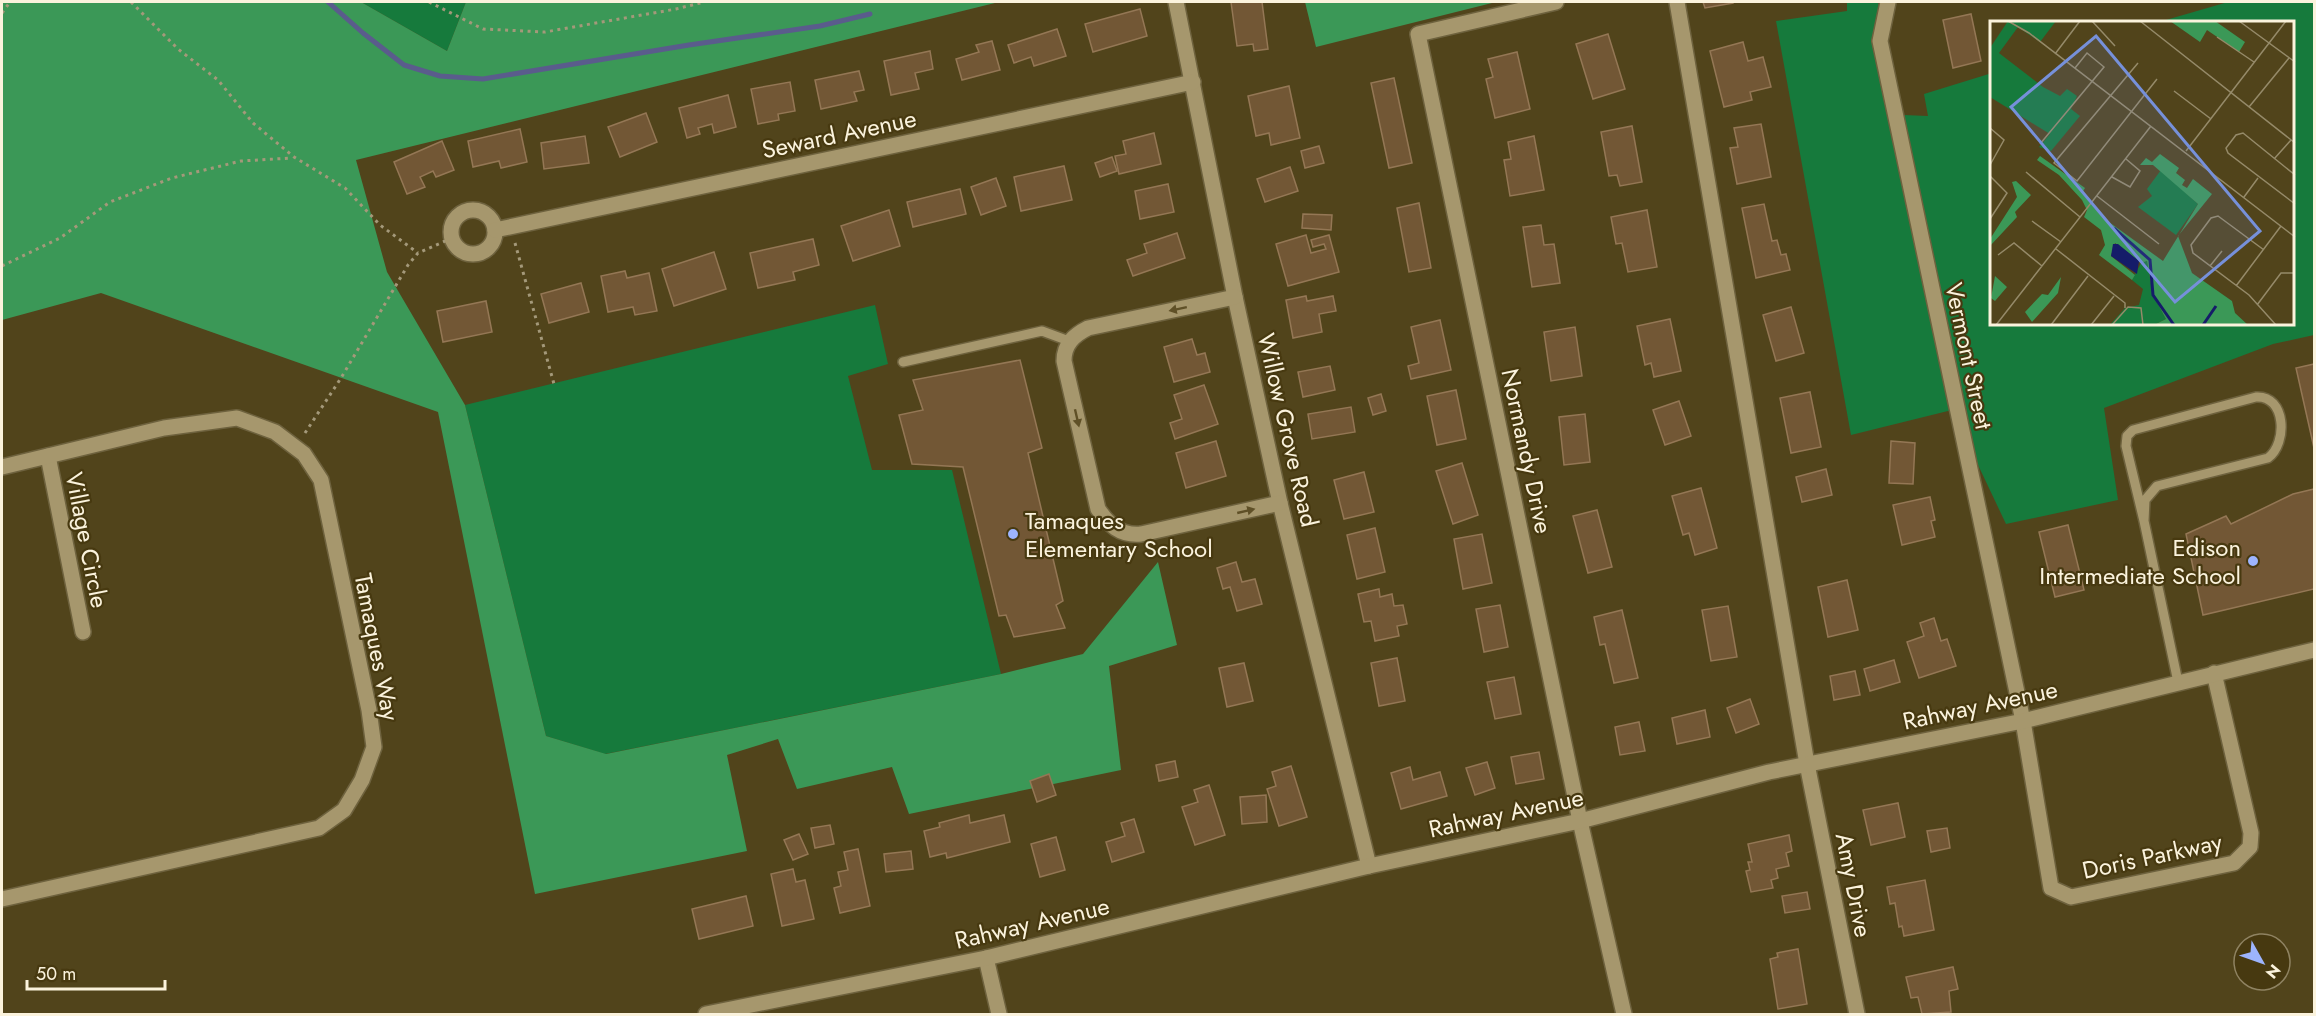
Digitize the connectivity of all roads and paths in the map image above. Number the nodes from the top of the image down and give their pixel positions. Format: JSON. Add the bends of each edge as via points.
{"nodes":[{"id":1,"x":10,"y":2,"type":"edge"},
{"id":2,"x":131,"y":2,"type":"edge"},
{"id":3,"x":429,"y":2,"type":"edge"},
{"id":4,"x":704,"y":2,"type":"edge"},
{"id":5,"x":1176,"y":2,"type":"edge"},
{"id":6,"x":1556,"y":2,"type":"edge"},
{"id":7,"x":1677,"y":2,"type":"edge"},
{"id":8,"x":1888,"y":2,"type":"edge"},
{"id":9,"x":2,"y":13,"type":"edge"},
{"id":10,"x":1192,"y":82,"type":"junction"},
{"id":11,"x":294,"y":158,"type":"junction"},
{"id":12,"x":503,"y":228,"type":"junction"},
{"id":13,"x":452,"y":238,"type":"junction"},
{"id":14,"x":418,"y":253,"type":"junction"},
{"id":15,"x":2,"y":266,"type":"edge"},
{"id":16,"x":1235,"y":297,"type":"junction"},
{"id":17,"x":1070,"y":341,"type":"junction"},
{"id":18,"x":903,"y":362,"type":"dead end"},
{"id":19,"x":554,"y":384,"type":"dead end"},
{"id":20,"x":295,"y":447,"type":"junction"},
{"id":21,"x":48,"y":456,"type":"junction"},
{"id":22,"x":2,"y":467,"type":"edge"},
{"id":23,"x":1280,"y":503,"type":"junction"},
{"id":24,"x":2144,"y":521,"type":"junction"},
{"id":25,"x":83,"y":632,"type":"dead end"},
{"id":26,"x":2314,"y":650,"type":"edge"},
{"id":27,"x":2214,"y":672,"type":"junction"},
{"id":28,"x":2178,"y":682,"type":"junction"},
{"id":29,"x":2023,"y":721,"type":"junction"},
{"id":30,"x":1807,"y":764,"type":"junction"},
{"id":31,"x":1580,"y":821,"type":"junction"},
{"id":32,"x":1368,"y":866,"type":"junction"},
{"id":33,"x":2,"y":899,"type":"edge"},
{"id":34,"x":986,"y":958,"type":"junction"},
{"id":35,"x":706,"y":1014,"type":"edge"},
{"id":36,"x":999,"y":1014,"type":"edge"},
{"id":37,"x":1624,"y":1014,"type":"edge"},
{"id":38,"x":1857,"y":1014,"type":"edge"}],
"edges":[{"from":1,"to":9,"type":"path"},
{"from":2,"to":11,"type":"path","via":[[178,49],[218,80],[253,123]]},
{"from":3,"to":4,"type":"path","via":[[483,29],[545,32]]},
{"from":5,"to":10,"type":"street","name":"Willow Grove Road"},
{"from":6,"to":31,"type":"street","name":"Normandy Drive","via":[[1418,34]]},
{"from":7,"to":30,"type":"street"},
{"from":8,"to":29,"type":"street","name":"Vermont Street","via":[[1880,41]]},
{"from":10,"to":12,"type":"street","name":"Seward Avenue"},
{"from":10,"to":16,"type":"street","name":"Willow Grove Road"},
{"from":11,"to":14,"type":"path","via":[[345,188],[380,225]]},
{"from":11,"to":15,"type":"path","via":[[241,161],[172,178],[110,202],[60,238]]},
{"from":12,"to":13,"type":"street","via":[[488,249],[474,254],[460,250]]},
{"from":12,"to":13,"type":"street","via":[[484,213],[470,210],[453,223]]},
{"from":12,"to":19,"type":"path"},
{"from":13,"to":14,"type":"path"},
{"from":14,"to":20,"type":"path"},
{"from":16,"to":17,"type":"street","one_way":true,"via":[[1088,328]]},
{"from":16,"to":23,"type":"street","name":"Willow Grove Road"},
{"from":17,"to":18,"type":"lane","via":[[1042,331]]},
{"from":17,"to":23,"type":"street","one_way":true,"via":[[1064,361],[1098,508],[1117,530],[1129,536]]},
{"from":20,"to":21,"type":"street","name":"Tamaques Way","via":[[275,432],[237,418],[164,428]]},
{"from":20,"to":33,"type":"street","name":"Tamaques Way","via":[[321,480],[374,747],[362,780],[344,810],[319,828]]},
{"from":21,"to":22,"type":"street","name":"Tamaques Way"},
{"from":21,"to":25,"type":"street","name":"Village Circle"},
{"from":23,"to":32,"type":"street","name":"Willow Grove Road"},
{"from":24,"to":24,"type":"lane","via":[[2145,500],[2157,486],[2260,462],[2274,453],[2282,436],[2277,406],[2271,399],[2256,397],[2133,430],[2127,436],[2126,446]]},
{"from":24,"to":28,"type":"lane"},
{"from":26,"to":27,"type":"street","name":"Rahway Avenue"},
{"from":27,"to":28,"type":"street","name":"Rahway Avenue"},
{"from":27,"to":29,"type":"street","name":"Doris Parkway","via":[[2251,833],[2250,847],[2234,863],[2072,897],[2051,888]]},
{"from":28,"to":29,"type":"street","name":"Rahway Avenue"},
{"from":29,"to":30,"type":"street","name":"Rahway Avenue"},
{"from":30,"to":31,"type":"street","name":"Rahway Avenue"},
{"from":30,"to":38,"type":"street","name":"Amy Drive"},
{"from":31,"to":32,"type":"street","name":"Rahway Avenue"},
{"from":31,"to":37,"type":"street","name":"Normandy Drive"},
{"from":32,"to":34,"type":"street","name":"Rahway Avenue"},
{"from":34,"to":35,"type":"street","name":"Rahway Avenue"},
{"from":34,"to":36,"type":"street"}]}
